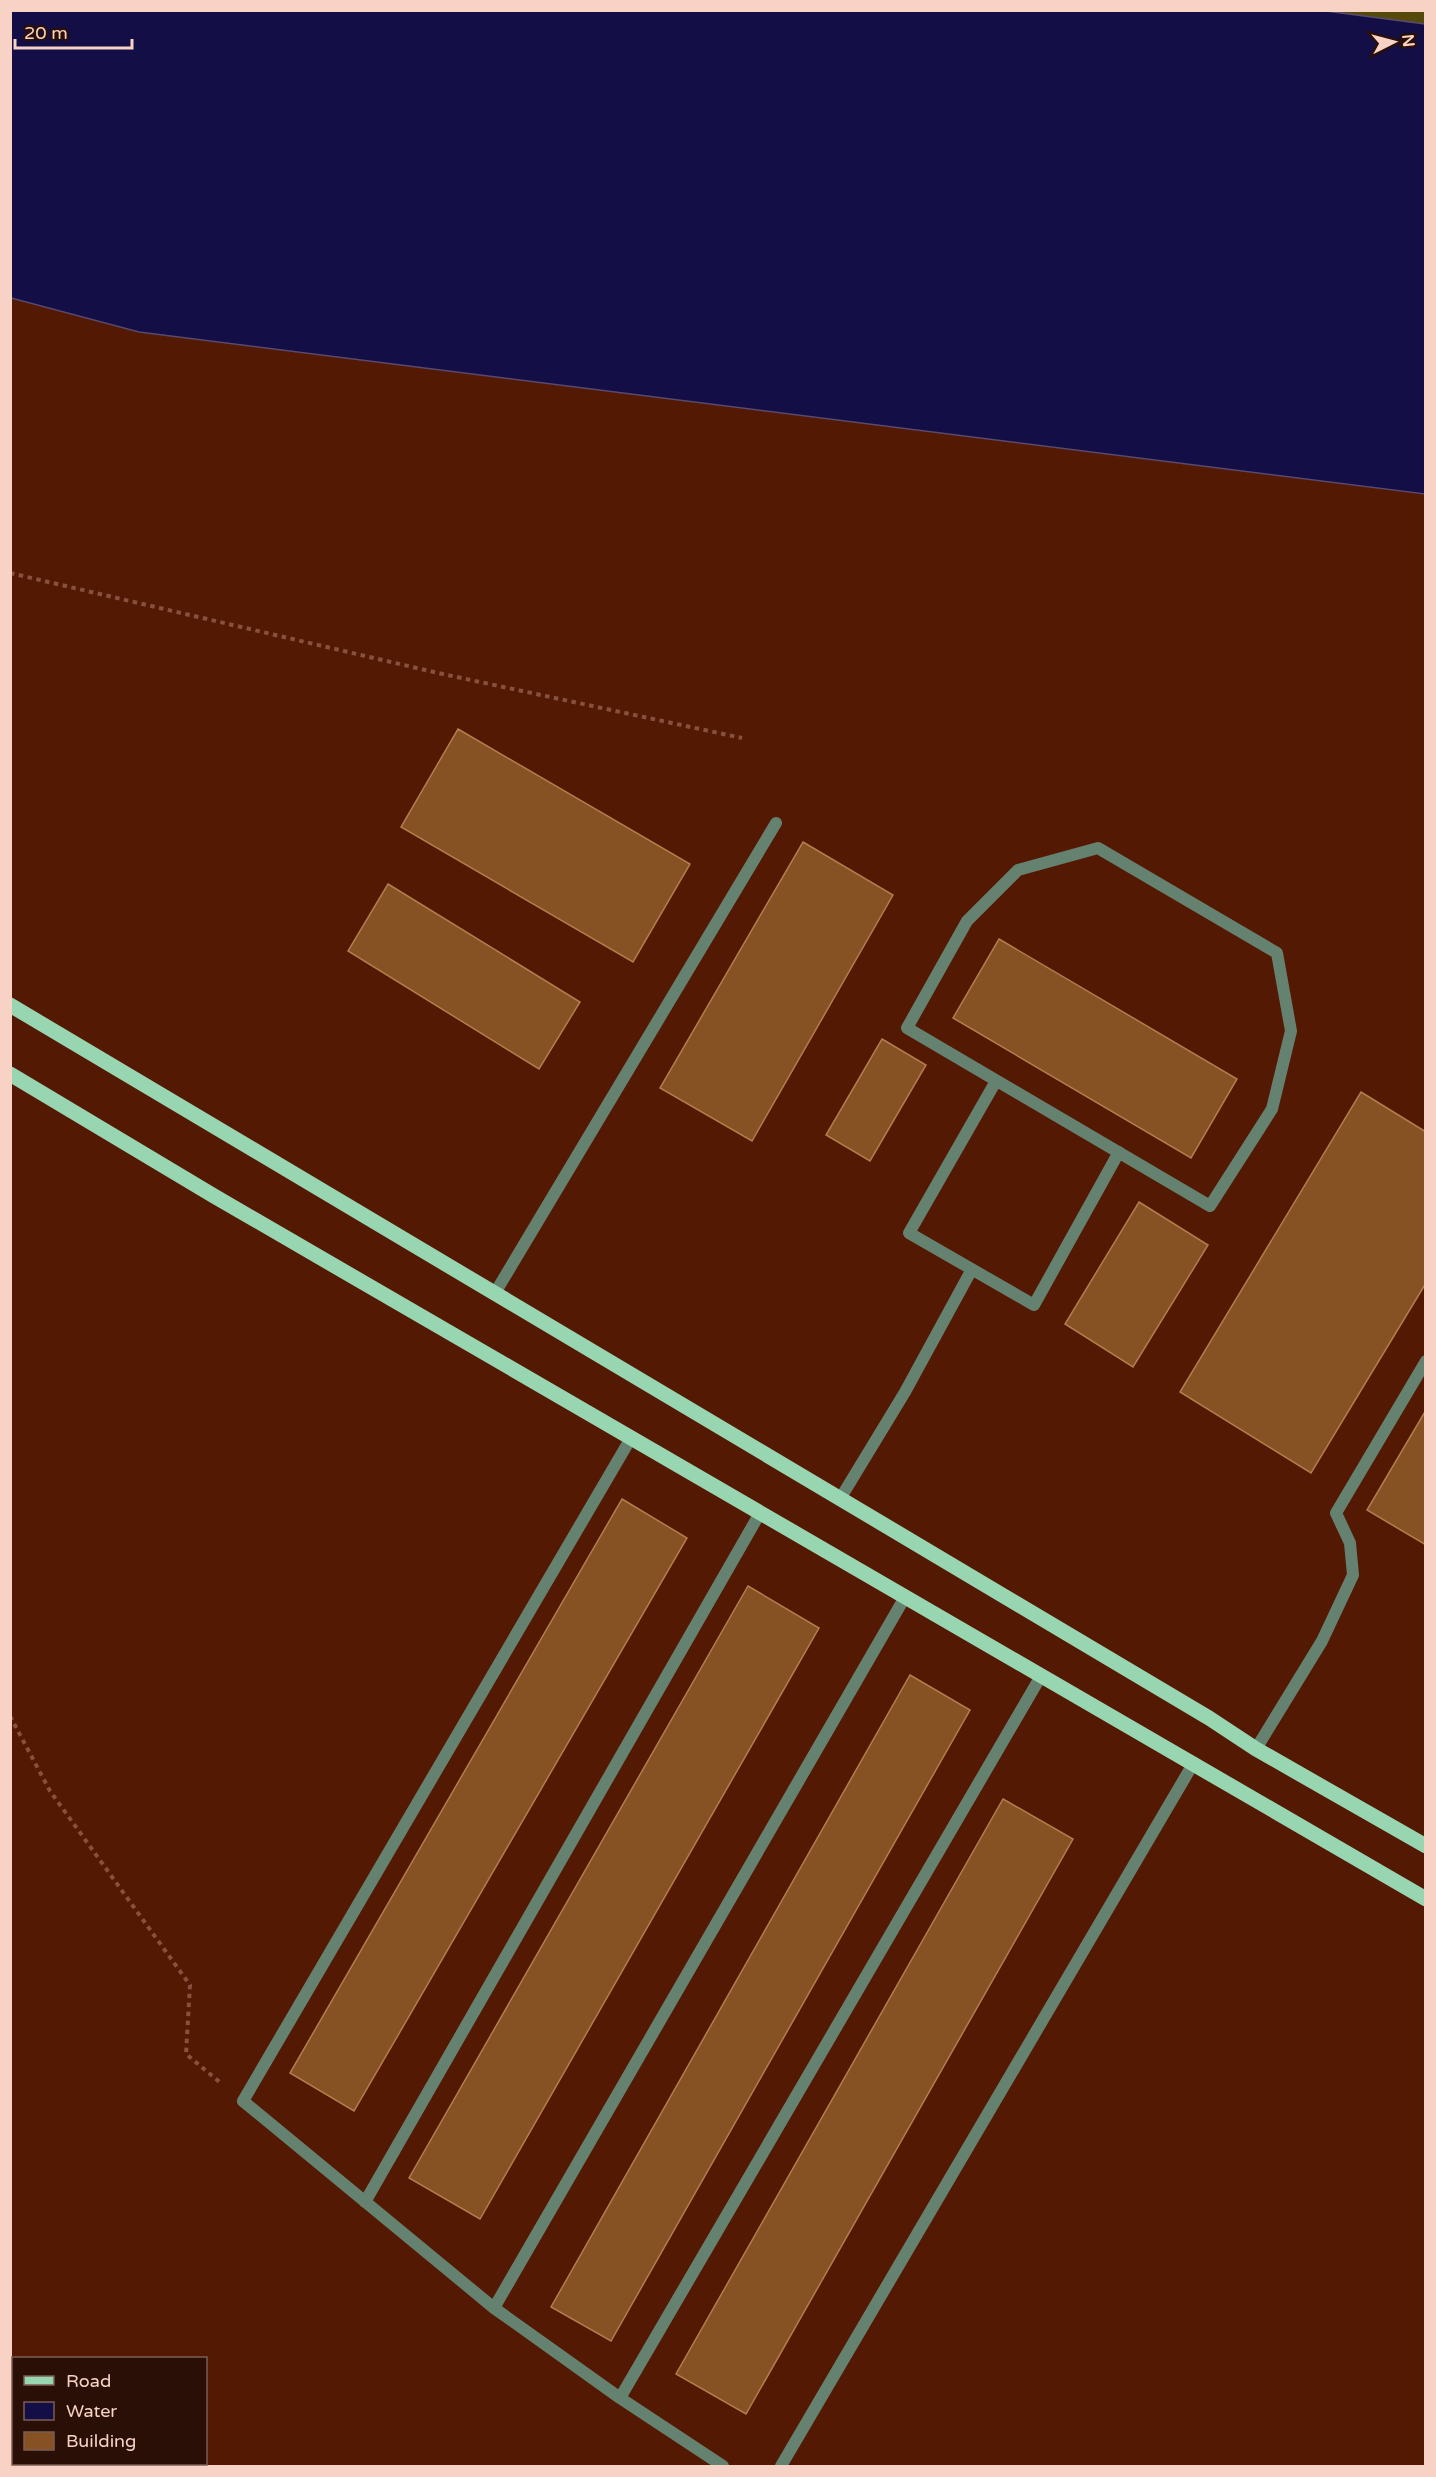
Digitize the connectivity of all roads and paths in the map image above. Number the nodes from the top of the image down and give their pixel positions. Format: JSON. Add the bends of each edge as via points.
{"nodes":[{"id":1,"x":10,"y":573,"type":"edge"},
{"id":2,"x":742,"y":738,"type":"dead end"},
{"id":3,"x":776,"y":823,"type":"dead end"},
{"id":4,"x":10,"y":1005,"type":"edge"},
{"id":5,"x":10,"y":1074,"type":"edge"},
{"id":6,"x":996,"y":1081,"type":"junction"},
{"id":7,"x":1119,"y":1152,"type":"junction"},
{"id":8,"x":971,"y":1271,"type":"junction"},
{"id":9,"x":495,"y":1293,"type":"junction"},
{"id":10,"x":1425,"y":1361,"type":"edge"},
{"id":11,"x":631,"y":1438,"type":"junction"},
{"id":12,"x":840,"y":1499,"type":"junction"},
{"id":13,"x":760,"y":1513,"type":"junction"},
{"id":14,"x":905,"y":1597,"type":"junction"},
{"id":15,"x":1041,"y":1676,"type":"junction"},
{"id":16,"x":10,"y":1716,"type":"edge"},
{"id":17,"x":1256,"y":1749,"type":"junction"},
{"id":18,"x":1193,"y":1764,"type":"junction"},
{"id":19,"x":1425,"y":1846,"type":"edge"},
{"id":20,"x":1425,"y":1899,"type":"edge"},
{"id":21,"x":243,"y":2102,"type":"junction"},
{"id":22,"x":365,"y":2202,"type":"junction"},
{"id":23,"x":494,"y":2308,"type":"junction"},
{"id":24,"x":620,"y":2398,"type":"junction"},
{"id":25,"x":723,"y":2466,"type":"edge"},
{"id":26,"x":782,"y":2466,"type":"edge"}],
"edges":[{"from":1,"to":2,"type":"path","via":[[438,673]]},
{"from":3,"to":9,"type":"lane"},
{"from":4,"to":9,"type":"main road"},
{"from":5,"to":11,"type":"main road"},
{"from":6,"to":7,"type":"lane"},
{"from":6,"to":7,"type":"lane","via":[[908,1028],[967,921],[1018,870],[1098,848],[1277,953],[1291,1031],[1272,1109],[1210,1206]]},
{"from":6,"to":8,"type":"lane","via":[[909,1233]]},
{"from":7,"to":8,"type":"lane","via":[[1034,1305]]},
{"from":8,"to":12,"type":"lane","via":[[905,1392]]},
{"from":9,"to":12,"type":"main road"},
{"from":10,"to":17,"type":"lane","via":[[1336,1513],[1350,1542],[1353,1575],[1322,1641]]},
{"from":11,"to":13,"type":"main road"},
{"from":11,"to":21,"type":"lane"},
{"from":12,"to":17,"type":"main road"},
{"from":13,"to":14,"type":"main road"},
{"from":13,"to":22,"type":"lane"},
{"from":14,"to":15,"type":"main road"},
{"from":14,"to":23,"type":"lane"},
{"from":15,"to":18,"type":"main road"},
{"from":15,"to":24,"type":"lane"},
{"from":16,"to":21,"type":"path","via":[[50,1791],[190,1985],[186,2054]]},
{"from":17,"to":19,"type":"main road"},
{"from":18,"to":20,"type":"main road"},
{"from":18,"to":26,"type":"lane"},
{"from":21,"to":22,"type":"lane"},
{"from":22,"to":23,"type":"lane"},
{"from":23,"to":24,"type":"lane"},
{"from":24,"to":25,"type":"lane"}]}
